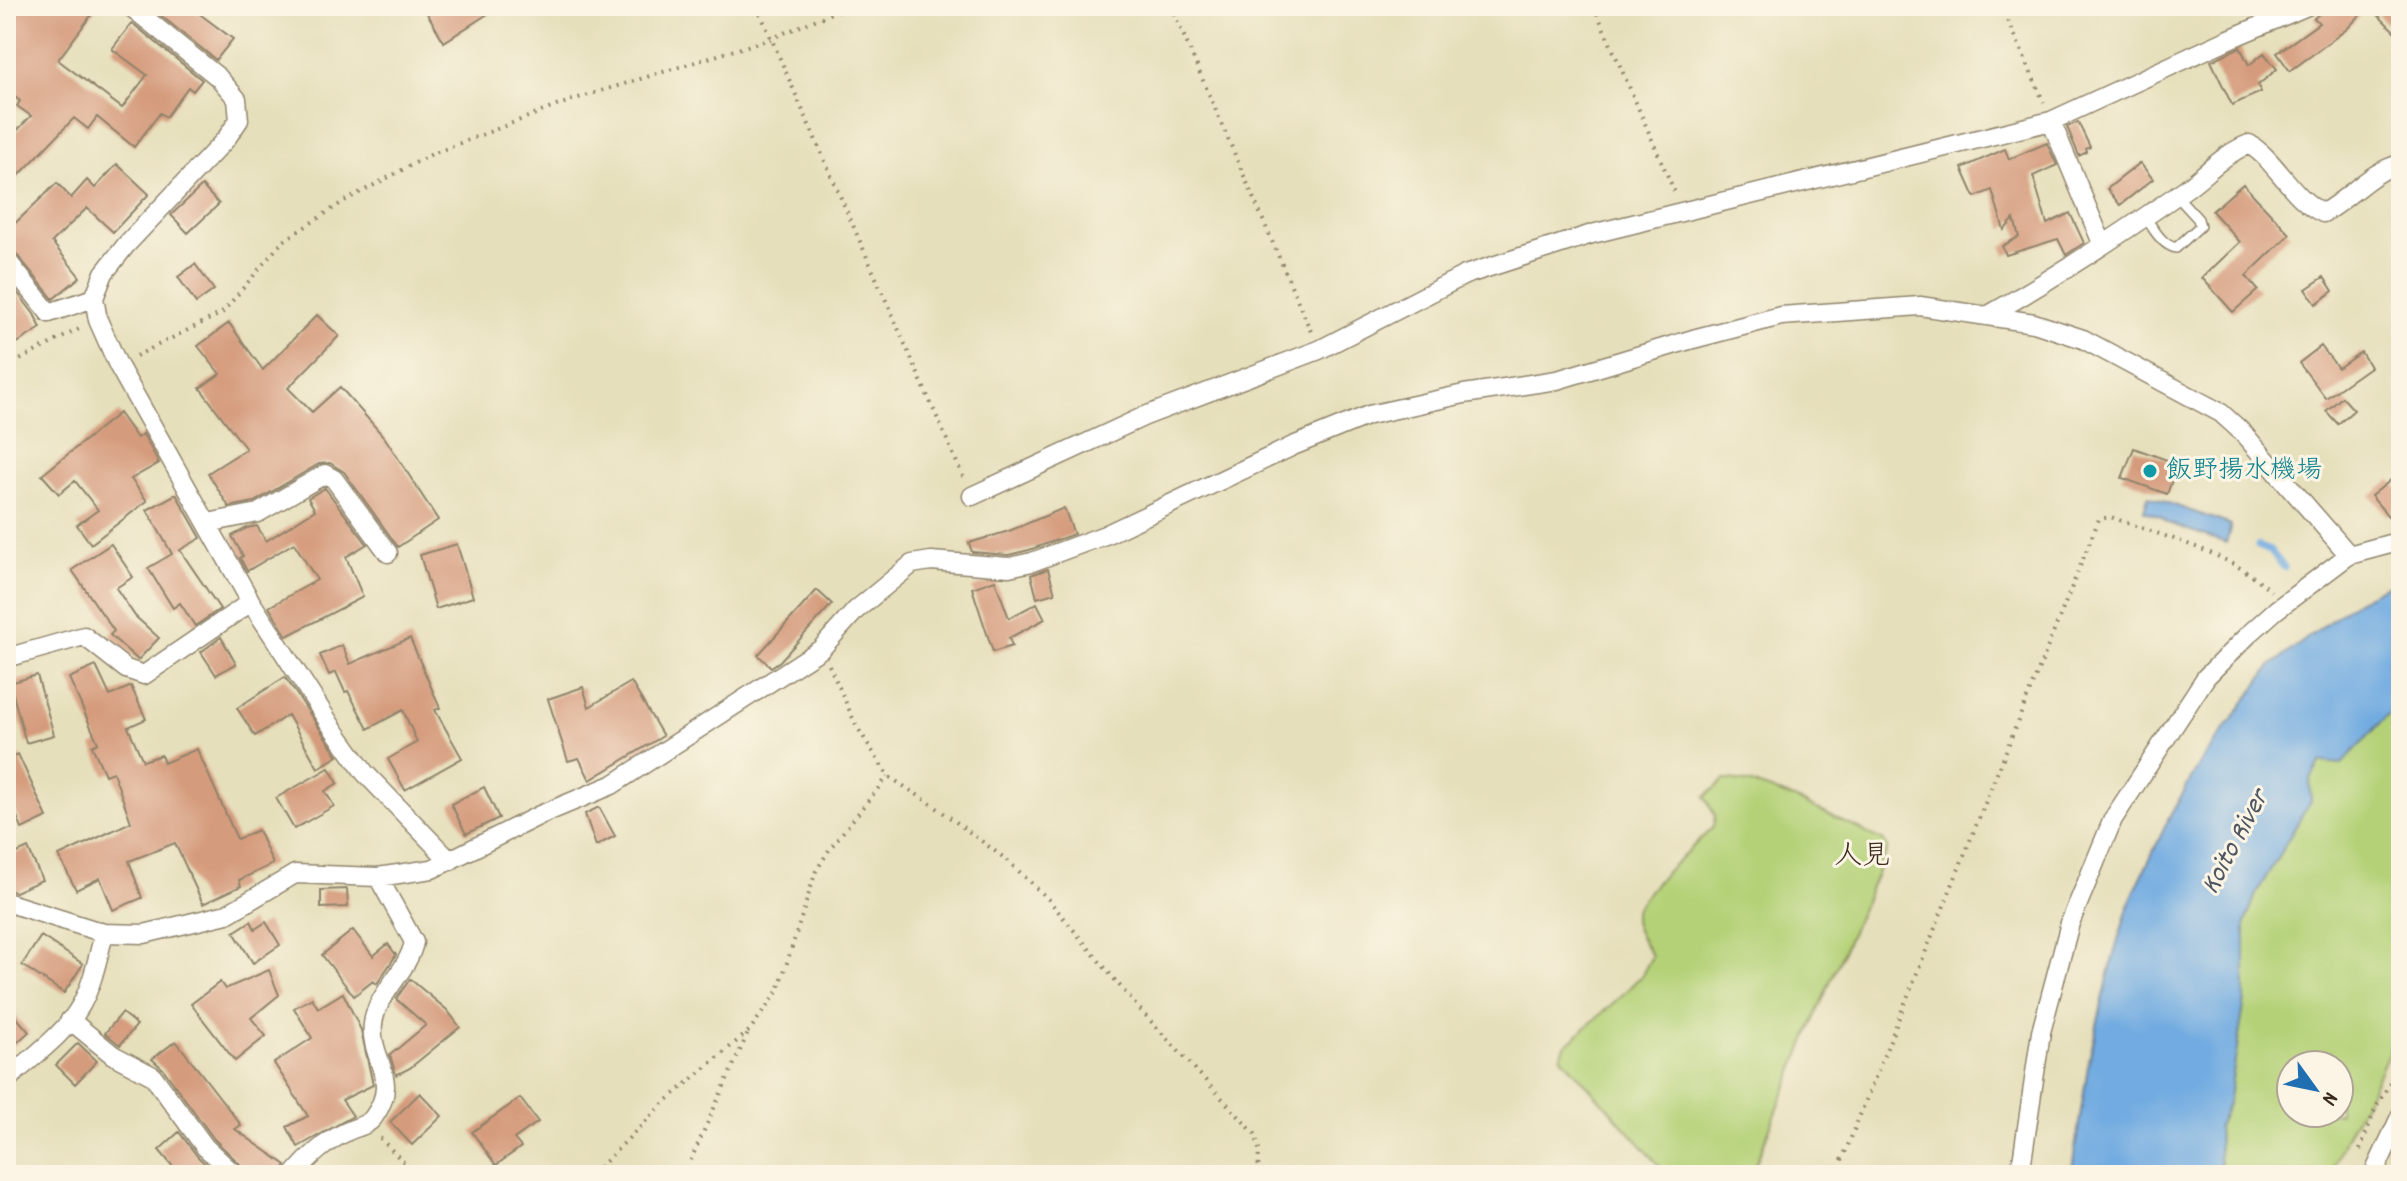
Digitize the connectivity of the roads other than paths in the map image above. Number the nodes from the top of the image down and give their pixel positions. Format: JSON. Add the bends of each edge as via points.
{"nodes":[{"id":1,"x":130,"y":6,"type":"edge"},
{"id":2,"x":2307,"y":6,"type":"edge"},
{"id":3,"x":2051,"y":121,"type":"junction"},
{"id":4,"x":2401,"y":164,"type":"edge"},
{"id":5,"x":2176,"y":195,"type":"junction"},
{"id":6,"x":2144,"y":216,"type":"junction"},
{"id":7,"x":2102,"y":243,"type":"junction"},
{"id":8,"x":6,"y":259,"type":"edge"},
{"id":9,"x":94,"y":298,"type":"junction"},
{"id":10,"x":1987,"y":316,"type":"junction"},
{"id":11,"x":972,"y":496,"type":"road end"},
{"id":12,"x":208,"y":523,"type":"junction"},
{"id":13,"x":2401,"y":541,"type":"edge"},
{"id":14,"x":388,"y":553,"type":"dead end"},
{"id":15,"x":2349,"y":555,"type":"junction"},
{"id":16,"x":251,"y":602,"type":"junction"},
{"id":17,"x":6,"y":658,"type":"edge"},
{"id":18,"x":450,"y":861,"type":"junction"},
{"id":19,"x":378,"y":877,"type":"junction"},
{"id":20,"x":6,"y":902,"type":"edge"},
{"id":21,"x":104,"y":933,"type":"junction"},
{"id":22,"x":70,"y":1020,"type":"junction"},
{"id":23,"x":6,"y":1081,"type":"edge"},
{"id":24,"x":2401,"y":1115,"type":"edge"},
{"id":25,"x":235,"y":1175,"type":"edge"},
{"id":26,"x":294,"y":1175,"type":"edge"},
{"id":27,"x":2020,"y":1175,"type":"edge"},
{"id":28,"x":2373,"y":1175,"type":"edge"}],
"edges":[{"from":1,"to":9,"type":"street","via":[[219,78],[237,99],[239,120],[126,245],[104,273]]},
{"from":2,"to":3,"type":"street"},
{"from":3,"to":7,"type":"street"},
{"from":3,"to":11,"type":"street","via":[[1592,234],[1465,275],[1319,350],[1145,416]]},
{"from":4,"to":5,"type":"street","via":[[2323,213],[2310,207],[2265,154],[2249,144],[2231,151]]},
{"from":5,"to":6,"type":"street"},
{"from":5,"to":6,"type":"lane","via":[[2200,226],[2176,248],[2160,238]]},
{"from":6,"to":7,"type":"street"},
{"from":7,"to":10,"type":"street"},
{"from":8,"to":9,"type":"street","via":[[49,313]]},
{"from":9,"to":12,"type":"street","via":[[118,365]]},
{"from":10,"to":15,"type":"street","via":[[2034,323],[2083,339],[2221,413]]},
{"from":10,"to":18,"type":"street","via":[[1920,306],[1781,316],[1557,380],[1369,415],[1105,535],[1032,562],[1009,567],[912,564],[856,610],[821,649],[612,785]]},
{"from":12,"to":14,"type":"street","via":[[258,513],[325,474]]},
{"from":12,"to":16,"type":"street"},
{"from":13,"to":15,"type":"street"},
{"from":15,"to":27,"type":"street","via":[[2283,605],[2206,677],[2113,819],[2070,923],[2041,1032]]},
{"from":16,"to":17,"type":"street","via":[[144,675],[126,669],[84,636]]},
{"from":16,"to":18,"type":"street","via":[[365,773]]},
{"from":18,"to":19,"type":"street"},
{"from":19,"to":21,"type":"street","via":[[295,874],[227,914],[144,934]]},
{"from":19,"to":26,"type":"street","via":[[414,942],[411,958],[374,1013],[372,1029],[386,1079],[382,1103],[370,1122],[318,1149]]},
{"from":20,"to":21,"type":"street"},
{"from":21,"to":22,"type":"street","via":[[91,980]]},
{"from":22,"to":23,"type":"street"},
{"from":22,"to":25,"type":"street","via":[[113,1055],[153,1076],[205,1147]]},
{"from":24,"to":28,"type":"street"}]}
